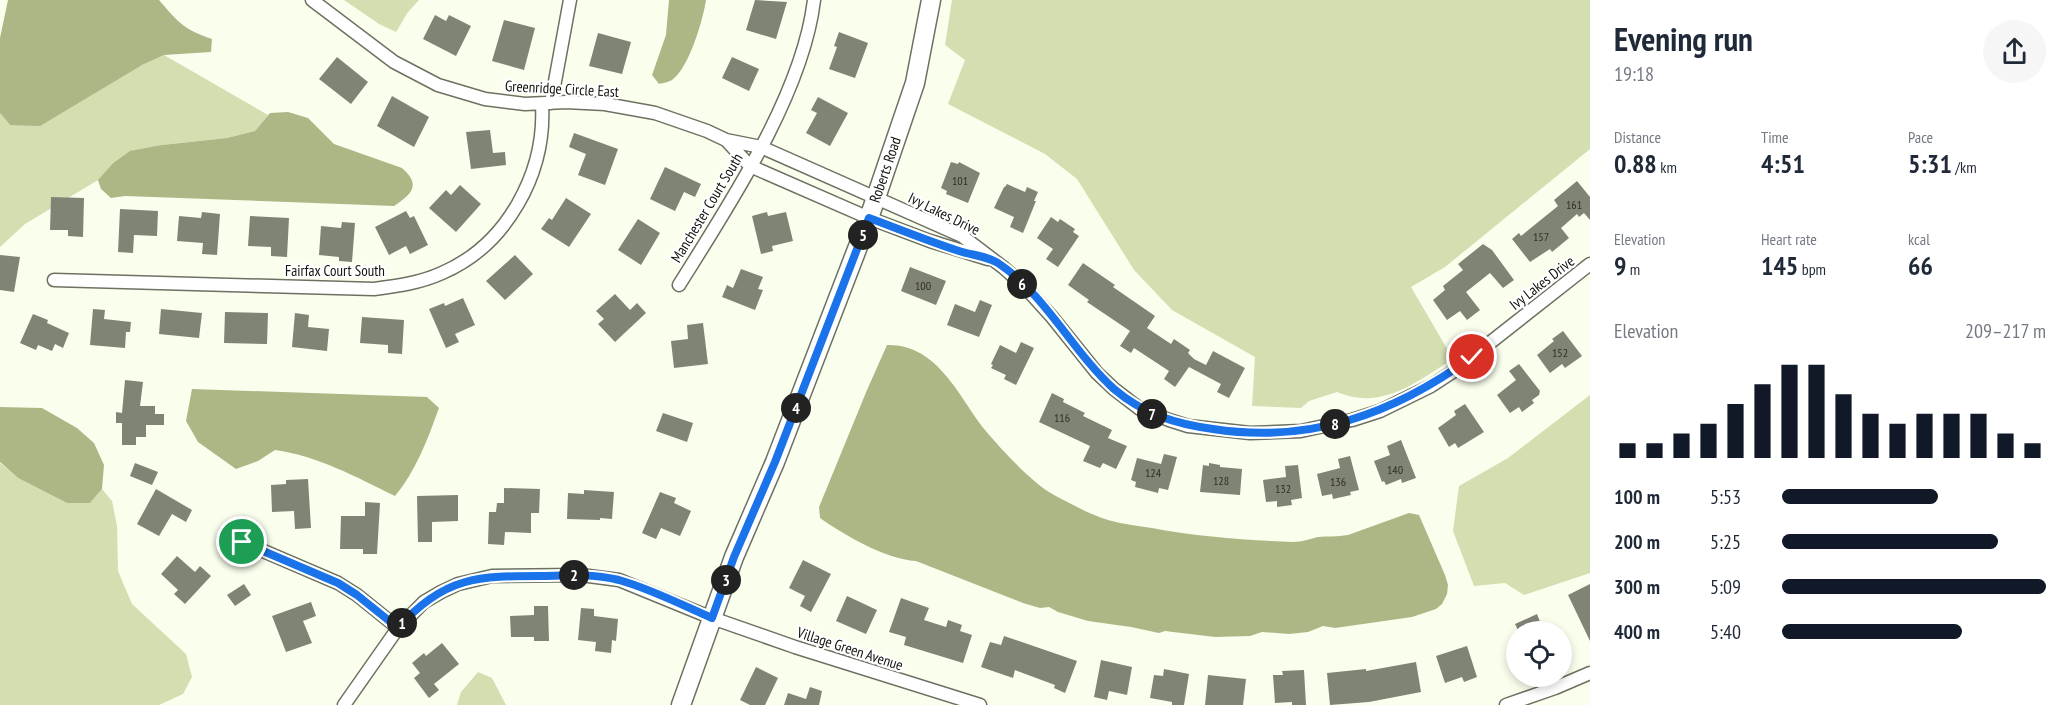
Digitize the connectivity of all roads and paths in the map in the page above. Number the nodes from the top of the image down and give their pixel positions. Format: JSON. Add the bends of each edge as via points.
{"nodes":[{"id":1,"x":312,"y":0,"type":"edge"},
{"id":2,"x":570,"y":0,"type":"edge"},
{"id":3,"x":814,"y":0,"type":"edge"},
{"id":4,"x":931,"y":0,"type":"edge"},
{"id":5,"x":547,"y":103,"type":"junction"},
{"id":6,"x":726,"y":140,"type":"junction"},
{"id":7,"x":760,"y":147,"type":"junction"},
{"id":8,"x":750,"y":166,"type":"junction"},
{"id":9,"x":876,"y":199,"type":"junction"},
{"id":10,"x":869,"y":218,"type":"junction"},
{"id":11,"x":995,"y":261,"type":"junction"},
{"id":12,"x":1590,"y":264,"type":"edge"},
{"id":13,"x":54,"y":280,"type":"dead end"},
{"id":14,"x":679,"y":285,"type":"dead end"},
{"id":15,"x":233,"y":538,"type":"dead end"},
{"id":16,"x":712,"y":618,"type":"junction"},
{"id":17,"x":398,"y":628,"type":"junction"},
{"id":18,"x":1590,"y":673,"type":"edge"},
{"id":19,"x":344,"y":705,"type":"edge"},
{"id":20,"x":681,"y":705,"type":"edge"},
{"id":21,"x":980,"y":705,"type":"edge"},
{"id":22,"x":1506,"y":705,"type":"edge"}],
"edges":[{"from":1,"to":5,"type":"street","name":"Greenridge Circle East","via":[[394,62],[438,85],[485,99]]},
{"from":2,"to":5,"type":"street","name":"Fairfax Court South"},
{"from":3,"to":7,"type":"street","name":"Manchester Court South","via":[[796,71]]},
{"from":4,"to":9,"type":"main road","name":"Roberts Road","via":[[915,83]]},
{"from":5,"to":6,"type":"street","name":"Greenridge Circle East","via":[[646,111]]},
{"from":5,"to":13,"type":"street","name":"Fairfax Court South","via":[[531,177],[513,211],[469,257],[420,281],[374,289]]},
{"from":6,"to":7,"type":"street","name":"Greenridge Circle East"},
{"from":6,"to":8,"type":"street","name":"Greenridge Circle East"},
{"from":7,"to":8,"type":"street","name":"Manchester Court South"},
{"from":7,"to":9,"type":"street","name":"Greenridge Circle East"},
{"from":8,"to":10,"type":"street","name":"Greenridge Circle East"},
{"from":8,"to":14,"type":"street","name":"Manchester Court South"},
{"from":9,"to":10,"type":"main road","name":"Roberts Road"},
{"from":9,"to":11,"type":"street","name":"Ivy Lakes Drive","via":[[962,236]]},
{"from":10,"to":11,"type":"street","name":"Ivy Lakes Drive"},
{"from":10,"to":16,"type":"main road","name":"Roberts Road"},
{"from":11,"to":12,"type":"street","name":"Ivy Lakes Drive","via":[[1035,297],[1097,373],[1132,403],[1188,426],[1250,433],[1321,427],[1380,411],[1412,396],[1472,357]]},
{"from":15,"to":17,"type":"street","via":[[338,583]]},
{"from":16,"to":17,"type":"street","name":"Village Green Avenue","via":[[619,580],[598,576],[492,576],[441,591]]},
{"from":16,"to":20,"type":"main road","name":"Roberts Road"},
{"from":16,"to":21,"type":"street","name":"Village Green Avenue","via":[[850,666]]},
{"from":17,"to":19,"type":"street","name":"Village Green Avenue"},
{"from":18,"to":22,"type":"street"}]}
